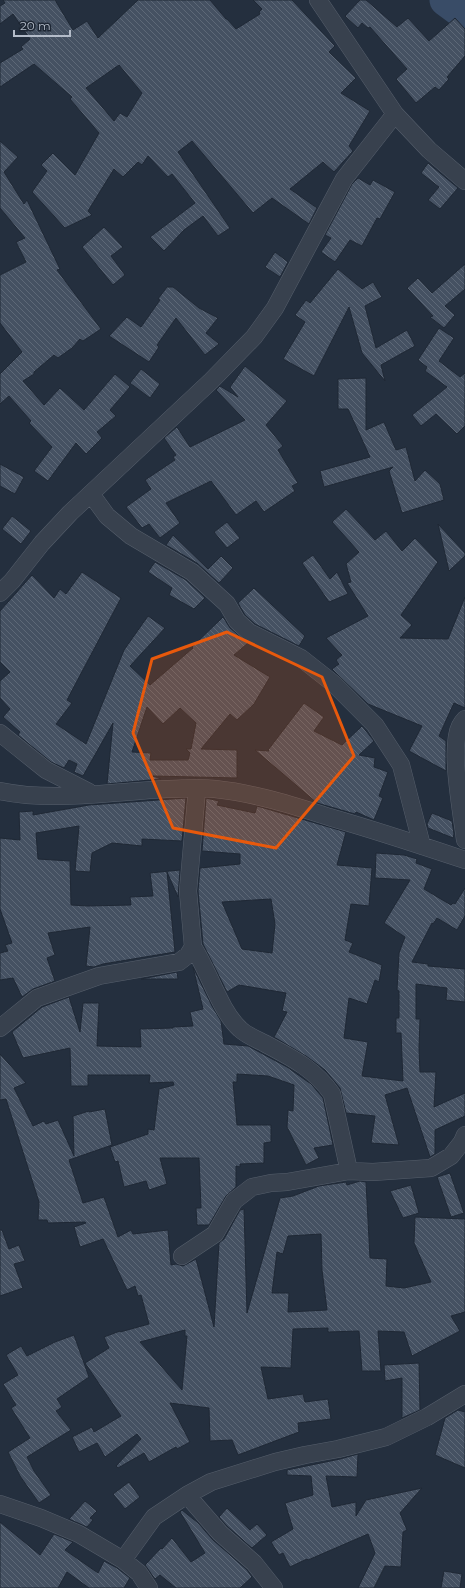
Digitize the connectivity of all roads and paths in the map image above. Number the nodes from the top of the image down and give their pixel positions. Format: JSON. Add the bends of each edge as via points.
{"nodes":[{"id":1,"x":318,"y":0,"type":"edge"},
{"id":2,"x":395,"y":114,"type":"junction"},
{"id":3,"x":465,"y":181,"type":"edge"},
{"id":4,"x":91,"y":494,"type":"junction"},
{"id":5,"x":0,"y":593,"type":"edge"},
{"id":6,"x":465,"y":719,"type":"edge"},
{"id":7,"x":0,"y":733,"type":"edge"},
{"id":8,"x":197,"y":789,"type":"junction"},
{"id":9,"x":0,"y":791,"type":"edge"},
{"id":10,"x":92,"y":793,"type":"junction"},
{"id":11,"x":465,"y":840,"type":"edge"},
{"id":12,"x":422,"y":846,"type":"junction"},
{"id":13,"x":465,"y":860,"type":"edge"},
{"id":14,"x":193,"y":947,"type":"junction"},
{"id":15,"x":0,"y":1028,"type":"edge"},
{"id":16,"x":465,"y":1135,"type":"edge"},
{"id":17,"x":349,"y":1171,"type":"junction"},
{"id":18,"x":182,"y":1256,"type":"dead end"},
{"id":19,"x":465,"y":1394,"type":"edge"},
{"id":20,"x":188,"y":1495,"type":"junction"},
{"id":21,"x":0,"y":1504,"type":"edge"},
{"id":22,"x":123,"y":1560,"type":"junction"},
{"id":23,"x":149,"y":1588,"type":"edge"},
{"id":24,"x":274,"y":1588,"type":"edge"}],
"edges":[{"from":1,"to":2,"type":"street"},
{"from":2,"to":3,"type":"street","via":[[429,150]]},
{"from":2,"to":4,"type":"street","via":[[344,179],[289,284],[254,337]]},
{"from":4,"to":5,"type":"street","via":[[42,543]]},
{"from":4,"to":12,"type":"street","via":[[107,516],[125,531],[192,572],[227,604],[237,620],[249,632],[301,658],[334,684],[376,725],[401,765]]},
{"from":6,"to":11,"type":"street","via":[[459,727],[455,761]]},
{"from":7,"to":10,"type":"street","via":[[46,770]]},
{"from":8,"to":10,"type":"street"},
{"from":8,"to":12,"type":"street","via":[[251,795]]},
{"from":8,"to":14,"type":"street","via":[[188,891]]},
{"from":9,"to":10,"type":"street","via":[[55,796]]},
{"from":12,"to":13,"type":"street"},
{"from":14,"to":15,"type":"street","via":[[188,956],[179,962],[99,976],[37,998]]},
{"from":14,"to":17,"type":"street","via":[[230,1020],[241,1031],[302,1063],[326,1085],[332,1094]]},
{"from":16,"to":17,"type":"street","via":[[451,1156],[431,1168]]},
{"from":17,"to":18,"type":"street","via":[[252,1188],[234,1201],[215,1234]]},
{"from":19,"to":20,"type":"street","via":[[427,1417],[386,1437],[275,1462],[211,1482]]},
{"from":20,"to":22,"type":"street","via":[[154,1517]]},
{"from":20,"to":24,"type":"street","via":[[220,1533],[254,1563]]},
{"from":21,"to":22,"type":"street","via":[[80,1534]]},
{"from":22,"to":23,"type":"street","via":[[139,1573]]}]}
